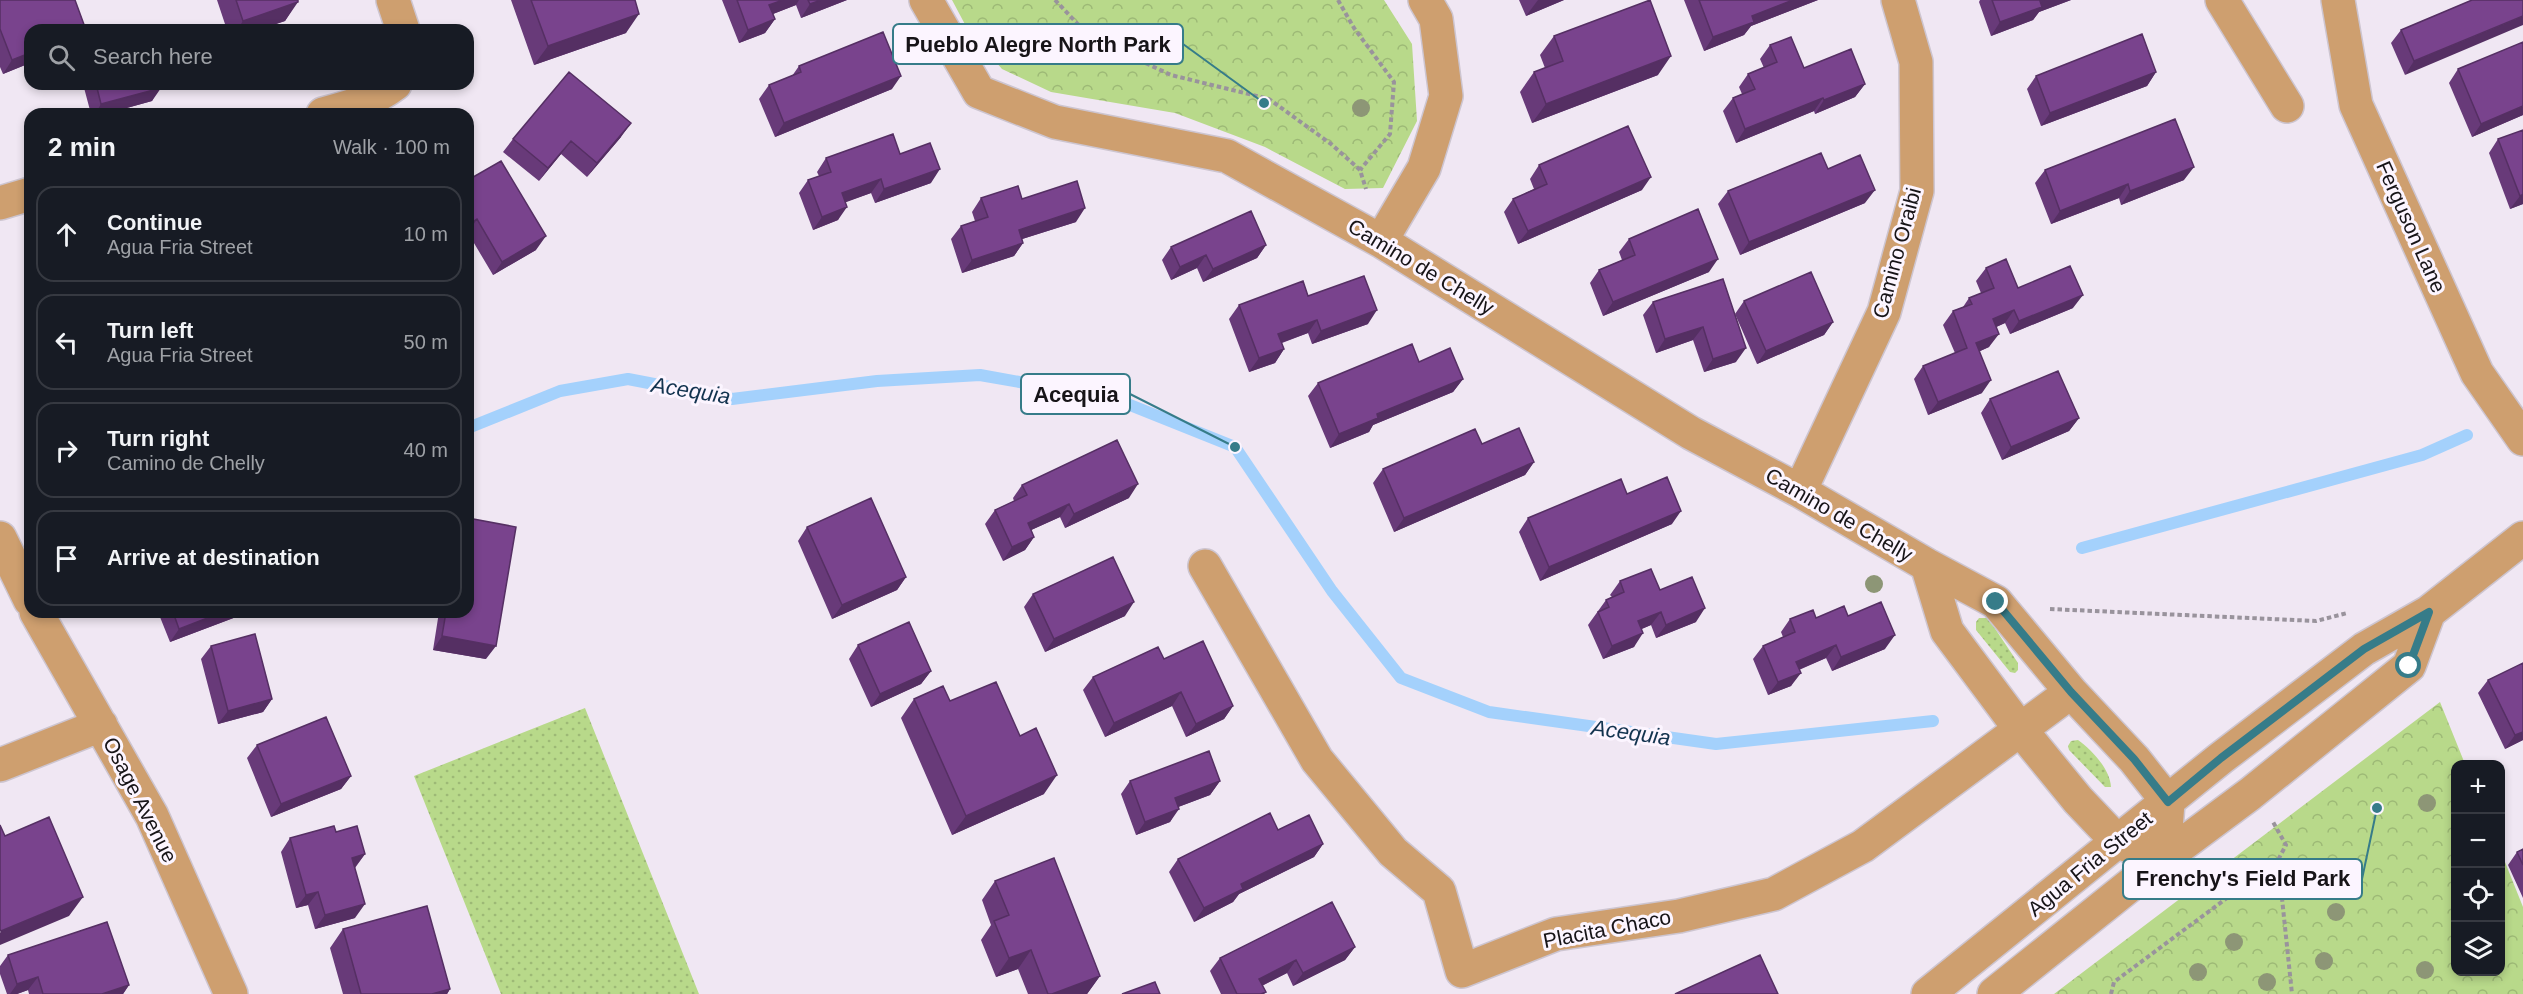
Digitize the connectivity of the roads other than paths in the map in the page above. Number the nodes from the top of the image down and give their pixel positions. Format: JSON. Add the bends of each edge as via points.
{"nodes":[{"id":1,"x":393,"y":0,"type":"edge"},
{"id":2,"x":927,"y":0,"type":"edge"},
{"id":3,"x":1425,"y":0,"type":"edge"},
{"id":4,"x":1898,"y":0,"type":"edge"},
{"id":5,"x":2222,"y":0,"type":"edge"},
{"id":6,"x":2338,"y":0,"type":"edge"},
{"id":7,"x":401,"y":24,"type":"edge"},
{"id":8,"x":387,"y":90,"type":"edge"},
{"id":9,"x":2287,"y":106,"type":"dead end"},
{"id":10,"x":344,"y":108,"type":"edge"},
{"id":11,"x":24,"y":196,"type":"edge"},
{"id":12,"x":0,"y":203,"type":"edge"},
{"id":13,"x":1381,"y":241,"type":"junction"},
{"id":14,"x":2523,"y":439,"type":"edge"},
{"id":15,"x":1800,"y":491,"type":"junction"},
{"id":16,"x":0,"y":538,"type":"edge"},
{"id":17,"x":2523,"y":538,"type":"edge"},
{"id":18,"x":1927,"y":565,"type":"junction"},
{"id":19,"x":1205,"y":566,"type":"dead end"},
{"id":20,"x":24,"y":588,"type":"edge"},
{"id":21,"x":2429,"y":612,"type":"junction"},
{"id":22,"x":39,"y":618,"type":"edge"},
{"id":23,"x":2071,"y":692,"type":"junction"},
{"id":24,"x":100,"y":725,"type":"junction"},
{"id":25,"x":2020,"y":729,"type":"junction"},
{"id":26,"x":0,"y":765,"type":"edge"},
{"id":27,"x":2168,"y":802,"type":"junction"},
{"id":28,"x":2118,"y":842,"type":"junction"},
{"id":29,"x":2164,"y":858,"type":"junction"},
{"id":30,"x":231,"y":994,"type":"edge"},
{"id":31,"x":1928,"y":994,"type":"edge"},
{"id":32,"x":1994,"y":994,"type":"edge"}],
"edges":[{"from":1,"to":7,"type":"street"},
{"from":2,"to":13,"type":"street","name":"Camino de Chelly","via":[[979,92],[1055,123],[1227,156]]},
{"from":3,"to":13,"type":"street","via":[[1436,20],[1446,96],[1424,168]]},
{"from":4,"to":15,"type":"street","name":"Camino Oraibi","via":[[1916,62],[1917,191],[1884,312]]},
{"from":5,"to":9,"type":"street"},
{"from":6,"to":14,"type":"street","name":"Ferguson Lane","via":[[2356,105],[2477,373]]},
{"from":8,"to":10,"type":"street"},
{"from":11,"to":12,"type":"street"},
{"from":13,"to":15,"type":"street","name":"Camino de Chelly","via":[[1691,433]]},
{"from":15,"to":18,"type":"street","name":"Camino de Chelly"},
{"from":16,"to":20,"type":"street"},
{"from":17,"to":21,"type":"street","name":"Agua Fria Street"},
{"from":18,"to":23,"type":"street","name":"Camino de Chelly","via":[[1996,602]]},
{"from":18,"to":25,"type":"street","name":"Camino de Chelly","via":[[1947,631]]},
{"from":19,"to":25,"type":"street","name":"Placita Chaco","via":[[1317,760],[1393,852],[1439,891],[1462,971],[1557,934],[1679,916],[1774,894],[1863,846]]},
{"from":21,"to":27,"type":"street","name":"Agua Fria Street","via":[[2364,649]]},
{"from":21,"to":29,"type":"street","name":"Agua Fria Street","via":[[2409,666]]},
{"from":22,"to":24,"type":"street","name":"Osage Avenue"},
{"from":23,"to":25,"type":"street","name":"Placita Chaco"},
{"from":23,"to":27,"type":"street","name":"Camino de Chelly"},
{"from":24,"to":26,"type":"street"},
{"from":24,"to":30,"type":"street","name":"Osage Avenue","via":[[152,816]]},
{"from":25,"to":28,"type":"street","name":"Camino de Chelly"},
{"from":27,"to":28,"type":"street","name":"Agua Fria Street"},
{"from":27,"to":29,"type":"street"},
{"from":28,"to":29,"type":"street","name":"Camino de Chelly"},
{"from":28,"to":31,"type":"street","name":"Agua Fria Street"},
{"from":29,"to":32,"type":"street","name":"Agua Fria Street"}]}
